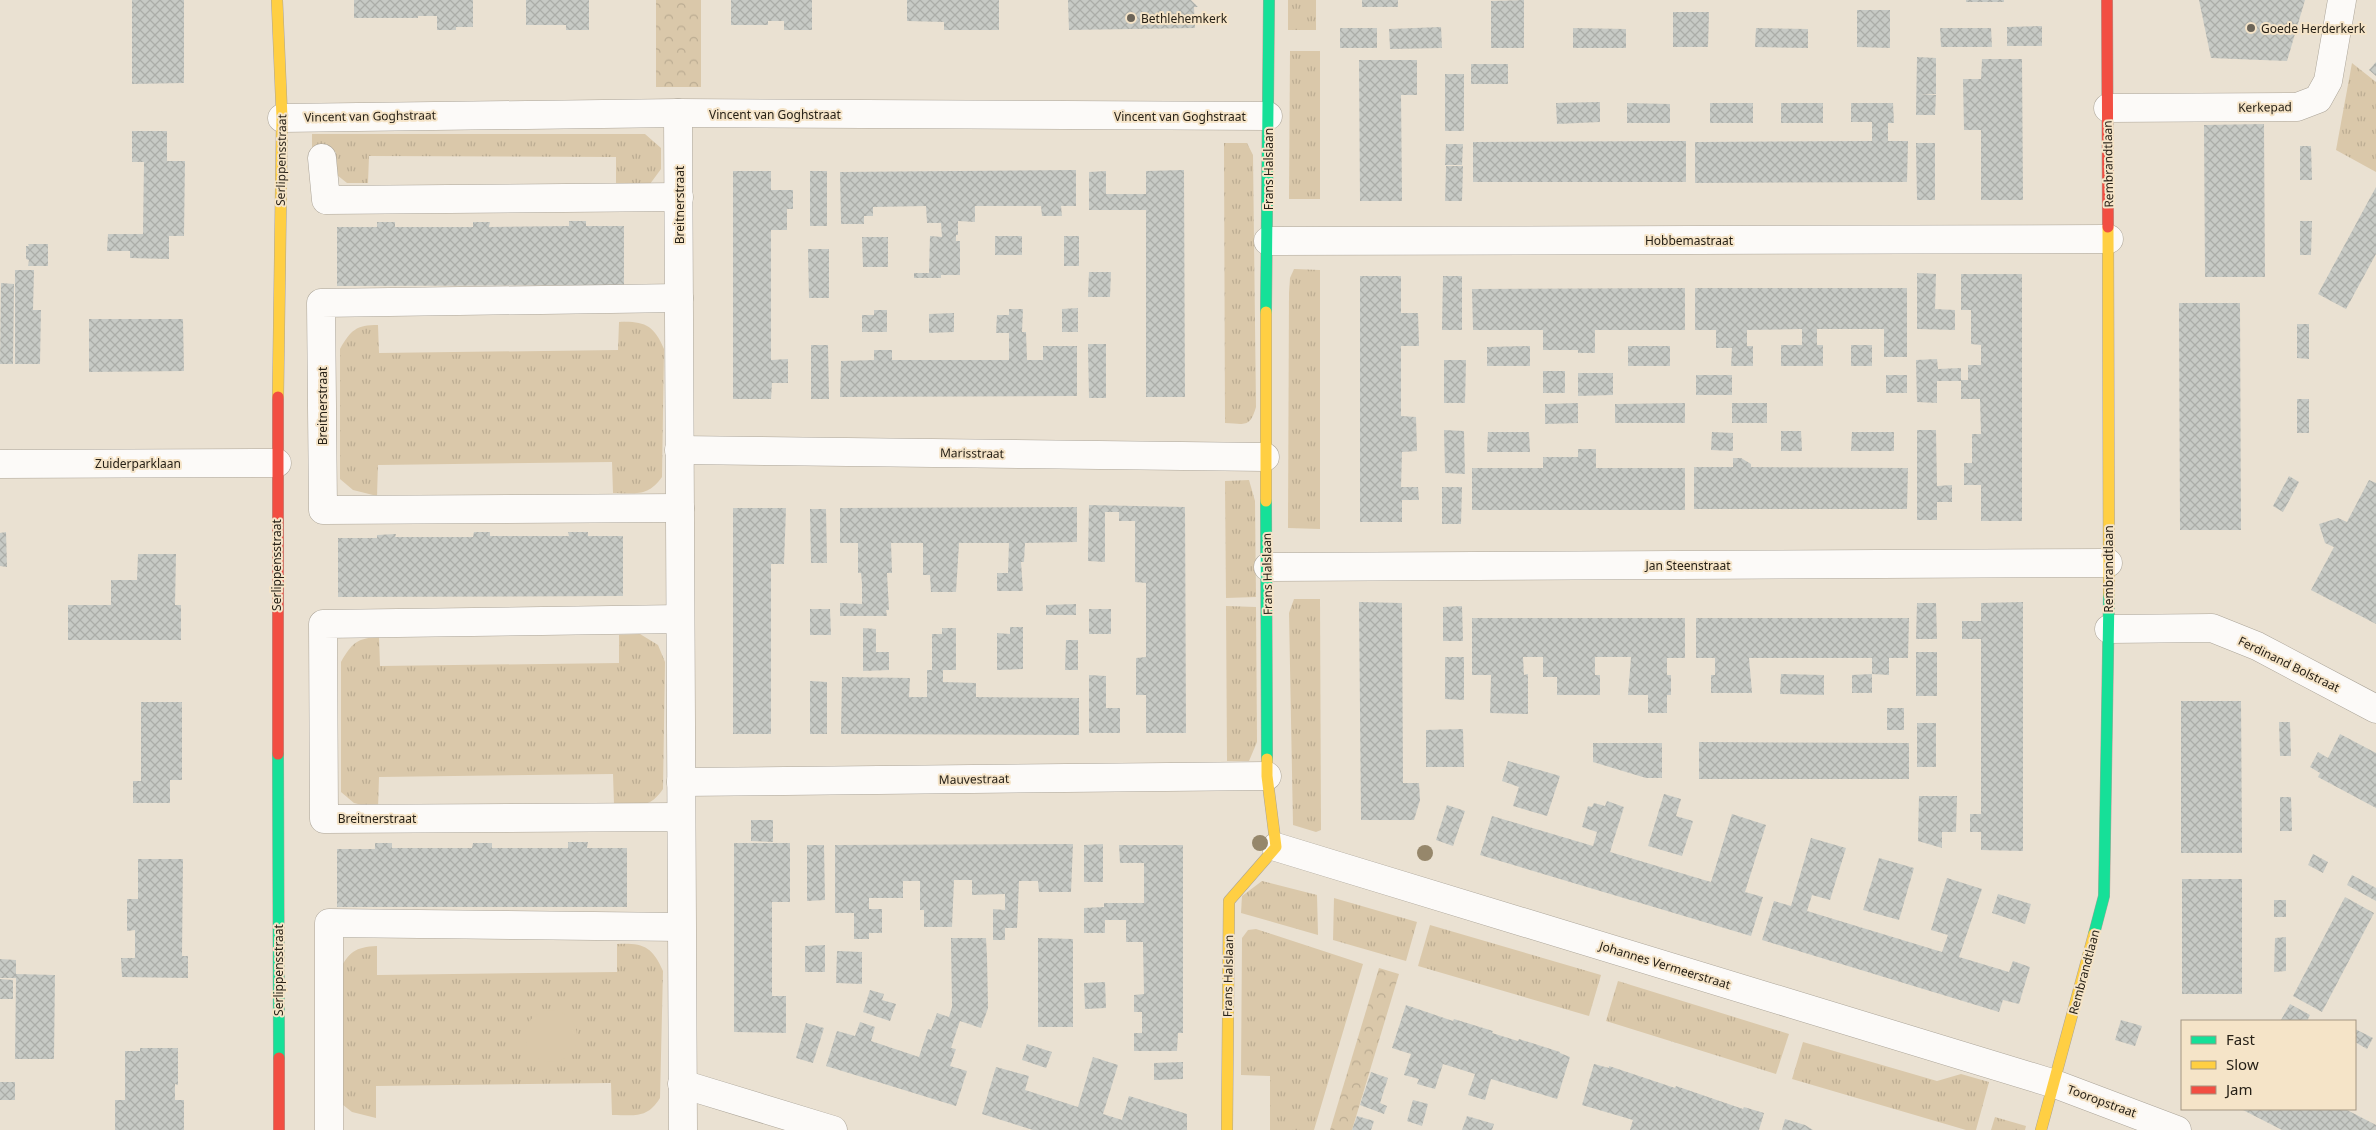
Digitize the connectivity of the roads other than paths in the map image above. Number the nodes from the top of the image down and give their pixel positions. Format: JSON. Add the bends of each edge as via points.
{"nodes":[{"id":1,"x":277,"y":0,"type":"edge"},
{"id":2,"x":1269,"y":0,"type":"edge"},
{"id":3,"x":2107,"y":0,"type":"edge"},
{"id":4,"x":2342,"y":0,"type":"edge"},
{"id":5,"x":2108,"y":108,"type":"junction"},
{"id":6,"x":678,"y":113,"type":"junction"},
{"id":7,"x":1268,"y":116,"type":"junction"},
{"id":8,"x":282,"y":118,"type":"junction"},
{"id":9,"x":322,"y":158,"type":"dead end"},
{"id":10,"x":679,"y":197,"type":"junction"},
{"id":11,"x":2109,"y":239,"type":"junction"},
{"id":12,"x":1268,"y":242,"type":"junction"},
{"id":13,"x":679,"y":298,"type":"junction"},
{"id":14,"x":679,"y":450,"type":"junction"},
{"id":15,"x":1265,"y":457,"type":"junction"},
{"id":16,"x":277,"y":463,"type":"junction"},
{"id":17,"x":0,"y":464,"type":"edge"},
{"id":18,"x":680,"y":508,"type":"junction"},
{"id":19,"x":2108,"y":563,"type":"junction"},
{"id":20,"x":1268,"y":567,"type":"junction"},
{"id":21,"x":680,"y":619,"type":"junction"},
{"id":22,"x":2108,"y":629,"type":"junction"},
{"id":23,"x":2376,"y":708,"type":"edge"},
{"id":24,"x":1267,"y":776,"type":"junction"},
{"id":25,"x":681,"y":782,"type":"junction"},
{"id":26,"x":681,"y":819,"type":"junction"},
{"id":27,"x":1276,"y":847,"type":"junction"},
{"id":28,"x":682,"y":927,"type":"junction"},
{"id":29,"x":682,"y":1084,"type":"junction"},
{"id":30,"x":2054,"y":1084,"type":"junction"},
{"id":31,"x":278,"y":1130,"type":"edge"},
{"id":32,"x":330,"y":1130,"type":"edge"},
{"id":33,"x":682,"y":1130,"type":"edge"},
{"id":34,"x":833,"y":1130,"type":"edge"},
{"id":35,"x":1227,"y":1130,"type":"edge"},
{"id":36,"x":2041,"y":1130,"type":"edge"},
{"id":37,"x":2177,"y":1130,"type":"edge"}],
"edges":[{"from":1,"to":8,"type":"street","name":"Serlippensstraat"},
{"from":2,"to":7,"type":"street","name":"Frans Halslaan"},
{"from":3,"to":5,"type":"street","name":"Rembrandtlaan"},
{"from":4,"to":5,"type":"street","name":"Kerkepad","via":[[2328,81],[2318,99],[2298,107]]},
{"from":5,"to":11,"type":"street","name":"Rembrandtlaan"},
{"from":6,"to":7,"type":"street","name":"Vincent van Goghstraat"},
{"from":6,"to":8,"type":"street","name":"Vincent van Goghstraat"},
{"from":6,"to":10,"type":"street","name":"Breitnerstraat"},
{"from":7,"to":12,"type":"street","name":"Frans Halslaan"},
{"from":8,"to":16,"type":"street","name":"Serlippensstraat"},
{"from":9,"to":10,"type":"street","via":[[326,200]]},
{"from":10,"to":13,"type":"street","name":"Breitnerstraat"},
{"from":11,"to":12,"type":"street","name":"Hobbemastraat"},
{"from":11,"to":19,"type":"street","name":"Rembrandtlaan"},
{"from":12,"to":15,"type":"street","name":"Frans Halslaan"},
{"from":13,"to":14,"type":"street","name":"Breitnerstraat"},
{"from":13,"to":18,"type":"street","name":"Breitnerstraat","via":[[321,303],[323,510]]},
{"from":14,"to":15,"type":"street","name":"Marisstraat"},
{"from":14,"to":18,"type":"street","name":"Breitnerstraat"},
{"from":15,"to":20,"type":"street","name":"Frans Halslaan"},
{"from":16,"to":17,"type":"street","name":"Zuiderparklaan"},
{"from":16,"to":31,"type":"street","name":"Serlippensstraat"},
{"from":18,"to":21,"type":"street","name":"Breitnerstraat"},
{"from":19,"to":20,"type":"street","name":"Jan Steenstraat"},
{"from":19,"to":22,"type":"street","name":"Rembrandtlaan"},
{"from":20,"to":24,"type":"street","name":"Frans Halslaan"},
{"from":21,"to":25,"type":"street","name":"Breitnerstraat"},
{"from":21,"to":26,"type":"street","name":"Breitnerstraat","via":[[323,624],[324,818]]},
{"from":22,"to":23,"type":"street","name":"Ferdinand Bolstraat","via":[[2212,628],[2257,646]]},
{"from":22,"to":30,"type":"street","name":"Rembrandtlaan","via":[[2104,896]]},
{"from":24,"to":25,"type":"street","name":"Mauvestraat"},
{"from":24,"to":27,"type":"street","name":"Frans Halslaan"},
{"from":25,"to":26,"type":"street","name":"Breitnerstraat"},
{"from":26,"to":28,"type":"street","name":"Breitnerstraat"},
{"from":27,"to":30,"type":"street","name":"Johannes Vermeerstraat"},
{"from":27,"to":35,"type":"street","name":"Frans Halslaan","via":[[1229,900]]},
{"from":28,"to":29,"type":"street","name":"Breitnerstraat"},
{"from":28,"to":32,"type":"street","via":[[329,923]]},
{"from":29,"to":33,"type":"street","name":"Breitnerstraat"},
{"from":29,"to":34,"type":"street"},
{"from":30,"to":36,"type":"street","name":"Rembrandtlaan"},
{"from":30,"to":37,"type":"street","name":"Tooropstraat"}]}
